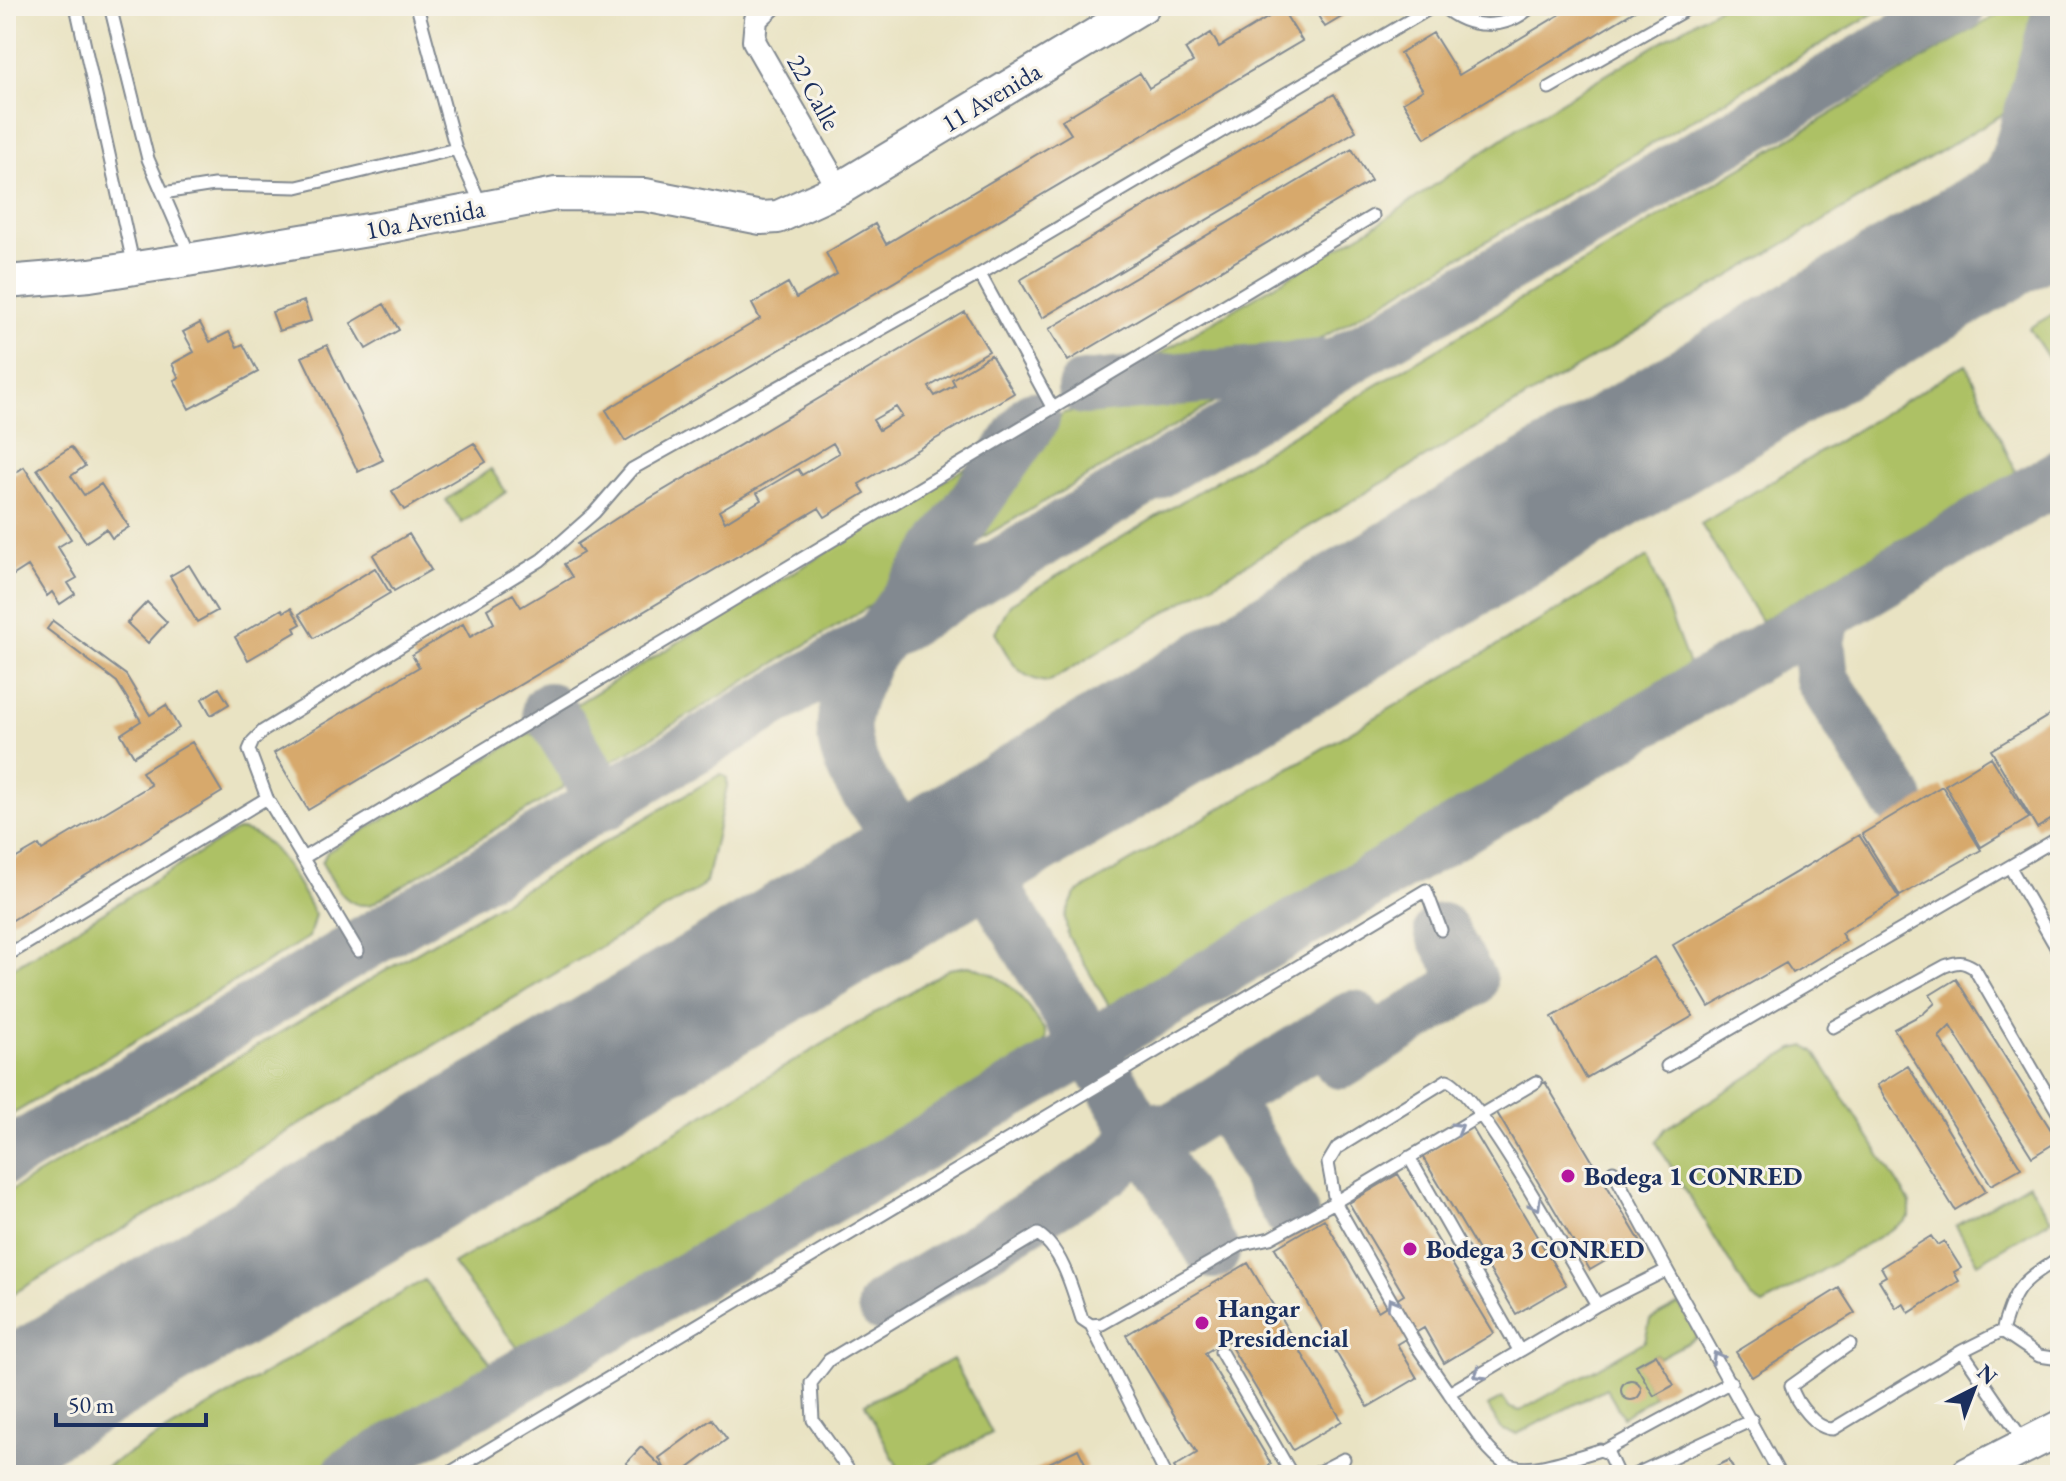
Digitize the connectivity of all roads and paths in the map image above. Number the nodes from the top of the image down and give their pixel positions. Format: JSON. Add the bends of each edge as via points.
{"nodes":[{"id":1,"x":76,"y":6,"type":"edge"},
{"id":2,"x":110,"y":6,"type":"edge"},
{"id":3,"x":417,"y":6,"type":"edge"},
{"id":4,"x":1143,"y":6,"type":"edge"},
{"id":5,"x":1434,"y":6,"type":"edge"},
{"id":6,"x":1442,"y":6,"type":"edge"},
{"id":7,"x":1532,"y":6,"type":"edge"},
{"id":8,"x":1692,"y":6,"type":"edge"},
{"id":9,"x":763,"y":12,"type":"edge"},
{"id":10,"x":1549,"y":88,"type":"dead end"},
{"id":11,"x":456,"y":149,"type":"junction"},
{"id":12,"x":839,"y":189,"type":"junction"},
{"id":13,"x":163,"y":193,"type":"junction"},
{"id":14,"x":482,"y":208,"type":"junction"},
{"id":15,"x":1373,"y":216,"type":"dead end"},
{"id":16,"x":191,"y":259,"type":"junction"},
{"id":17,"x":134,"y":268,"type":"junction"},
{"id":18,"x":980,"y":274,"type":"junction"},
{"id":19,"x":6,"y":282,"type":"edge"},
{"id":20,"x":1052,"y":407,"type":"junction"},
{"id":21,"x":267,"y":798,"type":"junction"},
{"id":22,"x":2060,"y":837,"type":"edge"},
{"id":23,"x":303,"y":858,"type":"junction"},
{"id":24,"x":2011,"y":869,"type":"junction"},
{"id":25,"x":1441,"y":930,"type":"dead end"},
{"id":26,"x":358,"y":951,"type":"dead end"},
{"id":27,"x":2060,"y":954,"type":"edge"},
{"id":28,"x":6,"y":956,"type":"edge"},
{"id":29,"x":1833,"y":1027,"type":"dead end"},
{"id":30,"x":1667,"y":1066,"type":"dead end"},
{"id":31,"x":1536,"y":1082,"type":"dead end"},
{"id":32,"x":1481,"y":1114,"type":"junction"},
{"id":33,"x":2060,"y":1116,"type":"edge"},
{"id":34,"x":1409,"y":1157,"type":"junction"},
{"id":35,"x":1613,"y":1171,"type":"dead end"},
{"id":36,"x":1335,"y":1202,"type":"junction"},
{"id":37,"x":2060,"y":1257,"type":"edge"},
{"id":38,"x":1667,"y":1270,"type":"junction"},
{"id":39,"x":1597,"y":1305,"type":"junction"},
{"id":40,"x":1091,"y":1325,"type":"junction"},
{"id":41,"x":2002,"y":1331,"type":"junction"},
{"id":42,"x":1850,"y":1344,"type":"dead end"},
{"id":43,"x":1519,"y":1350,"type":"junction"},
{"id":44,"x":1962,"y":1351,"type":"junction"},
{"id":45,"x":1221,"y":1352,"type":"dead end"},
{"id":46,"x":2060,"y":1359,"type":"edge"},
{"id":47,"x":1731,"y":1382,"type":"junction"},
{"id":48,"x":1449,"y":1393,"type":"junction"},
{"id":49,"x":1752,"y":1420,"type":"junction"},
{"id":50,"x":2060,"y":1428,"type":"edge"},
{"id":51,"x":2026,"y":1445,"type":"junction"},
{"id":52,"x":1604,"y":1451,"type":"junction"},
{"id":53,"x":1344,"y":1459,"type":"dead end"},
{"id":54,"x":446,"y":1475,"type":"edge"},
{"id":55,"x":852,"y":1475,"type":"edge"},
{"id":56,"x":1166,"y":1475,"type":"edge"},
{"id":57,"x":1292,"y":1475,"type":"edge"},
{"id":58,"x":1313,"y":1475,"type":"edge"},
{"id":59,"x":1618,"y":1475,"type":"edge"},
{"id":60,"x":1634,"y":1475,"type":"edge"},
{"id":61,"x":1780,"y":1475,"type":"edge"},
{"id":62,"x":1968,"y":1475,"type":"edge"}],
"edges":[{"from":1,"to":17,"type":"lane"},
{"from":2,"to":13,"type":"lane","via":[[148,159]]},
{"from":3,"to":11,"type":"lane"},
{"from":4,"to":12,"type":"main road","name":"11 Avenida"},
{"from":5,"to":18,"type":"lane"},
{"from":6,"to":7,"type":"lane","via":[[1461,20],[1489,25],[1516,18]]},
{"from":8,"to":10,"type":"lane"},
{"from":9,"to":12,"type":"street","name":"22 Calle","via":[[754,41]]},
{"from":11,"to":13,"type":"lane","via":[[297,187],[214,185]]},
{"from":11,"to":14,"type":"lane"},
{"from":12,"to":14,"type":"main road","name":"10a Avenida","via":[[778,217],[761,218],[645,195],[556,194]]},
{"from":13,"to":16,"type":"lane"},
{"from":14,"to":16,"type":"main road","name":"10a Avenida"},
{"from":15,"to":20,"type":"lane"},
{"from":16,"to":17,"type":"main road","name":"10a Avenida"},
{"from":17,"to":19,"type":"main road","name":"10a Avenida"},
{"from":18,"to":20,"type":"lane"},
{"from":18,"to":21,"type":"lane","via":[[632,469],[594,513],[541,560],[263,731],[249,750]]},
{"from":20,"to":23,"type":"lane"},
{"from":21,"to":23,"type":"lane"},
{"from":21,"to":28,"type":"lane"},
{"from":22,"to":24,"type":"lane"},
{"from":23,"to":26,"type":"lane"},
{"from":24,"to":27,"type":"lane"},
{"from":24,"to":30,"type":"lane"},
{"from":25,"to":54,"type":"lane","via":[[1426,890]]},
{"from":29,"to":33,"type":"lane","via":[[1945,966],[1965,962],[1974,968]]},
{"from":31,"to":32,"type":"lane"},
{"from":34,"to":32,"type":"lane","one_way":true},
{"from":32,"to":36,"type":"lane","via":[[1457,1084],[1441,1082],[1332,1154],[1328,1163]]},
{"from":32,"to":39,"type":"lane","one_way":true},
{"from":34,"to":36,"type":"lane"},
{"from":34,"to":43,"type":"lane"},
{"from":35,"to":38,"type":"lane"},
{"from":36,"to":40,"type":"lane","via":[[1270,1238],[1243,1244],[1102,1324]]},
{"from":48,"to":36,"type":"lane","one_way":true},
{"from":37,"to":41,"type":"lane","via":[[2014,1292]]},
{"from":38,"to":39,"type":"lane"},
{"from":47,"to":38,"type":"lane","one_way":true},
{"from":39,"to":43,"type":"lane"},
{"from":40,"to":55,"type":"lane","via":[[1082,1319],[1067,1276],[1038,1234],[829,1360],[811,1383],[813,1420]]},
{"from":40,"to":56,"type":"lane"},
{"from":41,"to":44,"type":"lane"},
{"from":41,"to":46,"type":"lane","via":[[2039,1356]]},
{"from":42,"to":44,"type":"lane","via":[[1791,1386],[1802,1408],[1823,1428],[1833,1429]]},
{"from":43,"to":48,"type":"lane","one_way":true},
{"from":44,"to":51,"type":"lane"},
{"from":45,"to":57,"type":"lane"},
{"from":47,"to":49,"type":"lane"},
{"from":47,"to":52,"type":"lane"},
{"from":48,"to":52,"type":"lane","via":[[1494,1455],[1515,1470]]},
{"from":49,"to":60,"type":"lane"},
{"from":49,"to":61,"type":"lane"},
{"from":50,"to":51,"type":"main road"},
{"from":51,"to":62,"type":"main road"},
{"from":52,"to":59,"type":"lane"},
{"from":53,"to":58,"type":"lane"}]}
